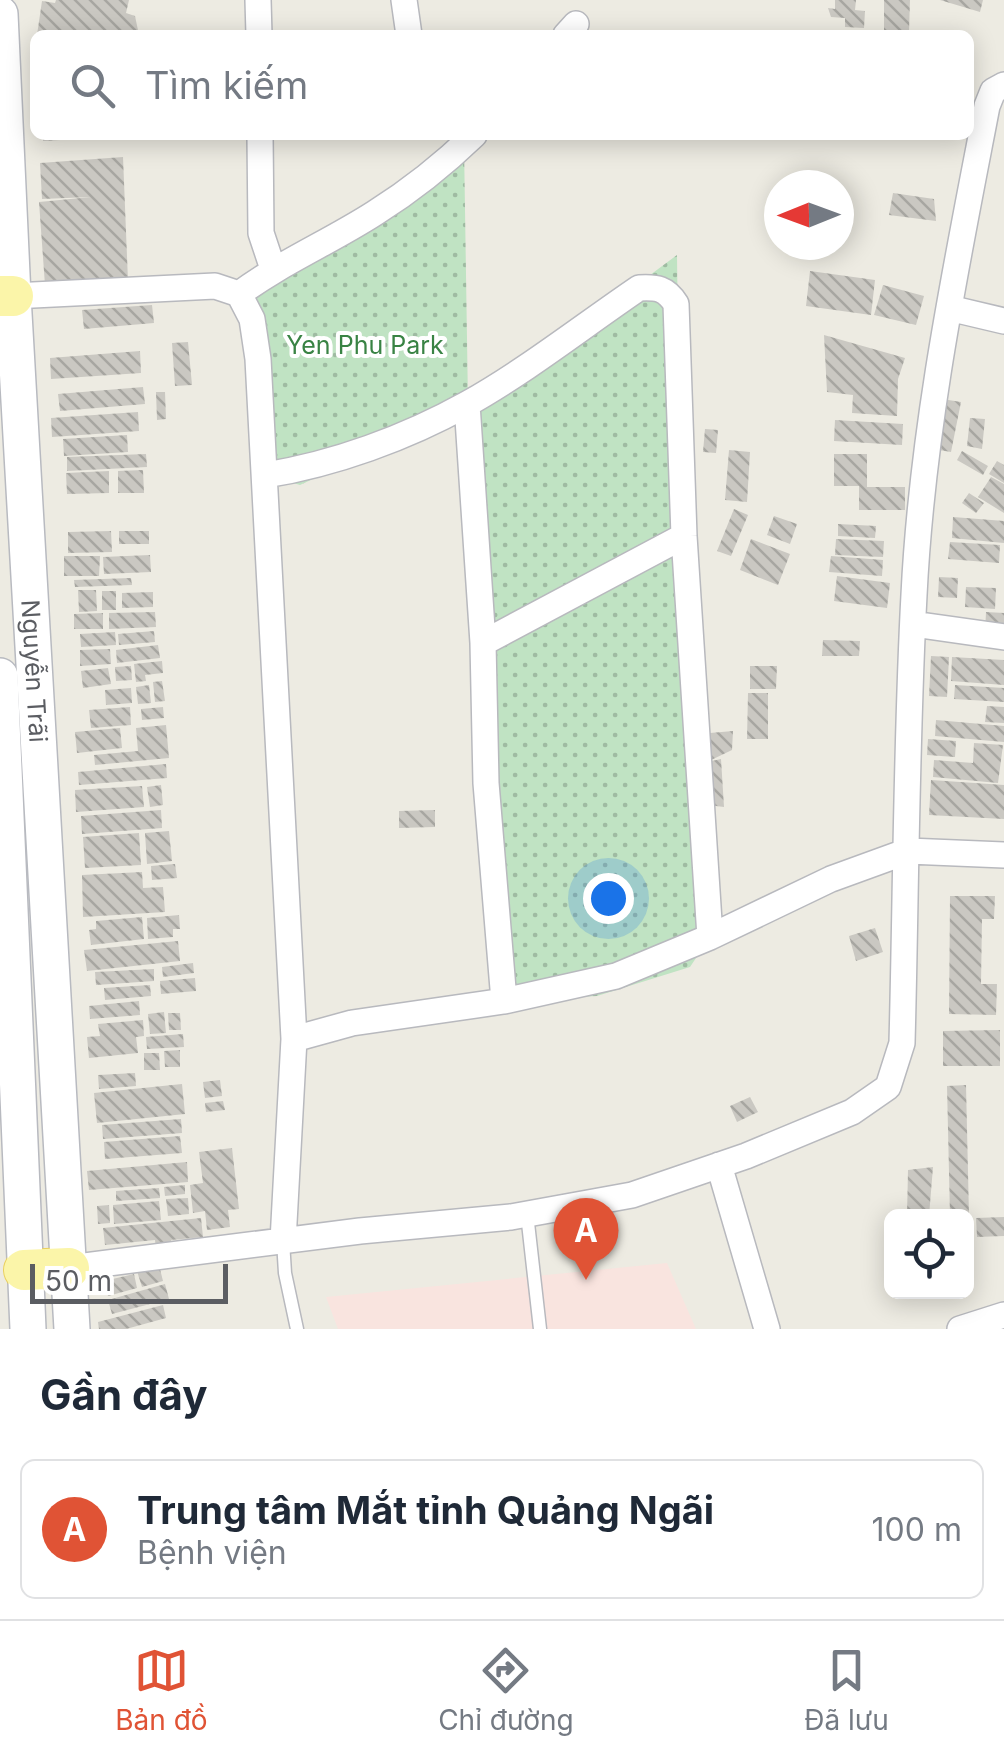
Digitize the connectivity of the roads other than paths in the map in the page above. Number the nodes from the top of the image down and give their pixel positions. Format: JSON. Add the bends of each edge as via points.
{"nodes":[{"id":1,"x":258,"y":0,"type":"edge"},
{"id":2,"x":404,"y":0,"type":"edge"},
{"id":3,"x":0,"y":14,"type":"edge"},
{"id":4,"x":259,"y":30,"type":"edge"},
{"id":5,"x":408,"y":30,"type":"edge"},
{"id":6,"x":989,"y":88,"type":"edge"},
{"id":7,"x":260,"y":140,"type":"edge"},
{"id":8,"x":464,"y":140,"type":"edge"},
{"id":9,"x":272,"y":269,"type":"junction"},
{"id":10,"x":239,"y":294,"type":"junction"},
{"id":11,"x":6,"y":296,"type":"edge"},
{"id":12,"x":948,"y":308,"type":"junction"},
{"id":13,"x":1004,"y":322,"type":"edge"},
{"id":14,"x":468,"y":404,"type":"junction"},
{"id":15,"x":266,"y":475,"type":"junction"},
{"id":16,"x":684,"y":536,"type":"junction"},
{"id":17,"x":913,"y":624,"type":"junction"},
{"id":18,"x":1004,"y":637,"type":"edge"},
{"id":19,"x":482,"y":643,"type":"junction"},
{"id":20,"x":0,"y":676,"type":"edge"},
{"id":21,"x":908,"y":851,"type":"junction"},
{"id":22,"x":1004,"y":856,"type":"edge"},
{"id":23,"x":710,"y":937,"type":"junction"},
{"id":24,"x":504,"y":1001,"type":"junction"},
{"id":25,"x":294,"y":1039,"type":"junction"},
{"id":26,"x":719,"y":1165,"type":"junction"},
{"id":27,"x":527,"y":1214,"type":"junction"},
{"id":28,"x":283,"y":1241,"type":"junction"},
{"id":29,"x":69,"y":1268,"type":"junction"},
{"id":30,"x":12,"y":1271,"type":"edge"},
{"id":31,"x":1004,"y":1315,"type":"edge"},
{"id":32,"x":28,"y":1329,"type":"edge"},
{"id":33,"x":72,"y":1329,"type":"edge"},
{"id":34,"x":297,"y":1329,"type":"edge"},
{"id":35,"x":540,"y":1329,"type":"edge"},
{"id":36,"x":768,"y":1329,"type":"edge"},
{"id":37,"x":960,"y":1329,"type":"edge"}],
"edges":[{"from":1,"to":4,"type":"street"},
{"from":2,"to":5,"type":"street"},
{"from":3,"to":11,"type":"main road","name":"Nguyễn Trãi"},
{"from":6,"to":12,"type":"street"},
{"from":7,"to":9,"type":"street","via":[[260,233]]},
{"from":8,"to":9,"type":"street","via":[[372,216]]},
{"from":9,"to":10,"type":"street"},
{"from":10,"to":11,"type":"street","via":[[216,286]]},
{"from":10,"to":15,"type":"street","via":[[255,339]]},
{"from":11,"to":29,"type":"main road","name":"Nguyễn Trãi"},
{"from":12,"to":13,"type":"street"},
{"from":12,"to":17,"type":"street"},
{"from":14,"to":15,"type":"street","via":[[357,451]]},
{"from":14,"to":16,"type":"street","via":[[639,288],[670,294],[676,304]]},
{"from":14,"to":19,"type":"street"},
{"from":15,"to":25,"type":"street"},
{"from":16,"to":19,"type":"street"},
{"from":16,"to":23,"type":"street"},
{"from":17,"to":18,"type":"street"},
{"from":17,"to":21,"type":"street"},
{"from":19,"to":24,"type":"street"},
{"from":20,"to":30,"type":"main road","name":"Nguyễn Trãi"},
{"from":21,"to":22,"type":"street"},
{"from":21,"to":23,"type":"street"},
{"from":21,"to":26,"type":"street","via":[[902,1044],[888,1087],[852,1112]]},
{"from":23,"to":24,"type":"street","via":[[616,976]]},
{"from":24,"to":25,"type":"street","via":[[352,1023]]},
{"from":25,"to":28,"type":"street"},
{"from":26,"to":27,"type":"street","via":[[632,1195]]},
{"from":26,"to":36,"type":"street"},
{"from":27,"to":28,"type":"street"},
{"from":27,"to":35,"type":"lane"},
{"from":28,"to":29,"type":"street"},
{"from":28,"to":34,"type":"lane"},
{"from":29,"to":30,"type":"main road"},
{"from":29,"to":33,"type":"main road","name":"Nguyễn Trãi"},
{"from":30,"to":32,"type":"main road","name":"Nguyễn Trãi"},
{"from":31,"to":37,"type":"street"}]}
